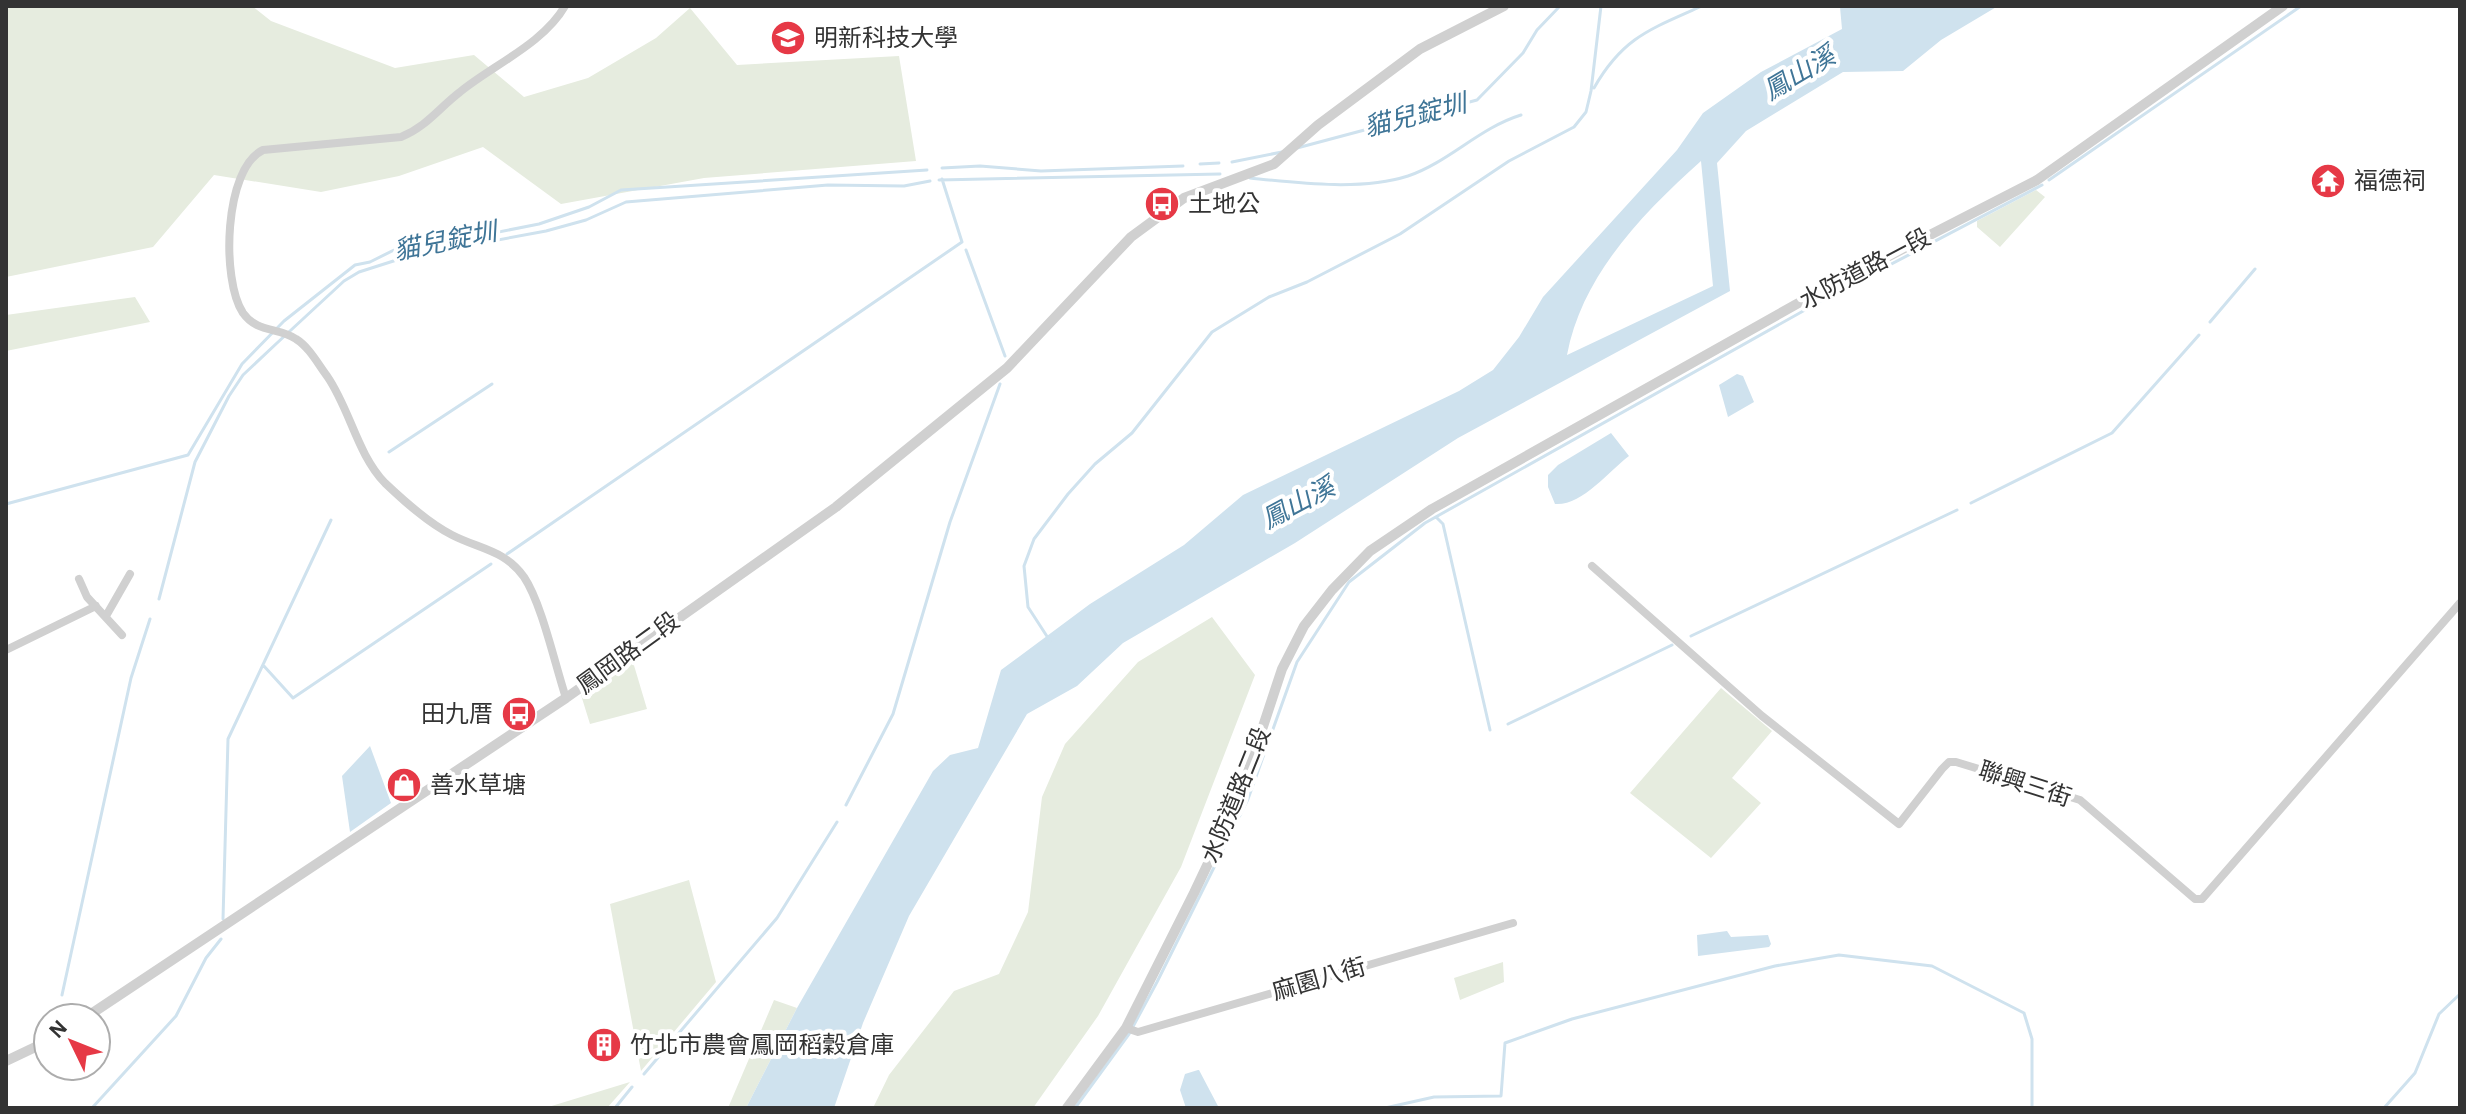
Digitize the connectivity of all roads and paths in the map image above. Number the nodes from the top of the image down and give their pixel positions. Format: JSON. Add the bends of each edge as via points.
{"nodes":[{"id":1,"x":565,"y":6,"type":"edge"},
{"id":2,"x":1504,"y":6,"type":"edge"},
{"id":3,"x":2283,"y":6,"type":"edge"},
{"id":4,"x":1432,"y":509,"type":"joint"},
{"id":5,"x":1592,"y":566,"type":"dead end"},
{"id":6,"x":130,"y":574,"type":"dead end"},
{"id":7,"x":79,"y":579,"type":"dead end"},
{"id":8,"x":2460,"y":603,"type":"edge"},
{"id":9,"x":96,"y":606,"type":"junction"},
{"id":10,"x":106,"y":616,"type":"junction"},
{"id":11,"x":122,"y":635,"type":"dead end"},
{"id":12,"x":6,"y":650,"type":"edge"},
{"id":13,"x":566,"y":698,"type":"junction"},
{"id":14,"x":1513,"y":923,"type":"dead end"},
{"id":15,"x":109,"y":1002,"type":"edge"},
{"id":16,"x":1126,"y":1028,"type":"junction"},
{"id":17,"x":32,"y":1049,"type":"edge"},
{"id":18,"x":6,"y":1061,"type":"edge"},
{"id":19,"x":1067,"y":1108,"type":"edge"}],
"edges":[{"from":1,"to":13,"type":"street","via":[[512,57],[460,91],[419,129],[401,137],[253,155],[244,166],[230,221],[229,257],[241,311],[251,322],[295,338],[340,397],[383,481],[452,535],[502,554],[524,577]]},
{"from":2,"to":13,"type":"street","name":"鳳岡路二段","via":[[1420,49],[1274,164],[1184,198],[1131,237],[1007,368],[881,472]]},
{"from":3,"to":4,"type":"street","name":"水防道路一段","via":[[2037,180],[1811,296]]},
{"from":4,"to":16,"type":"street","name":"水防道路二段","via":[[1370,551],[1304,626],[1282,669],[1240,796]]},
{"from":5,"to":8,"type":"street","name":"聯興三街","via":[[1762,716],[1899,824],[1942,769],[1956,762],[2080,800],[2195,899],[2208,894]]},
{"from":6,"to":10,"type":"street"},
{"from":7,"to":9,"type":"street"},
{"from":9,"to":10,"type":"street"},
{"from":9,"to":12,"type":"street"},
{"from":10,"to":11,"type":"street"},
{"from":13,"to":15,"type":"street","name":"鳳岡路二段"},
{"from":14,"to":16,"type":"street","name":"麻園八街","via":[[1138,1032]]},
{"from":16,"to":19,"type":"street","name":"水防道路二段"},
{"from":17,"to":18,"type":"street"}]}
